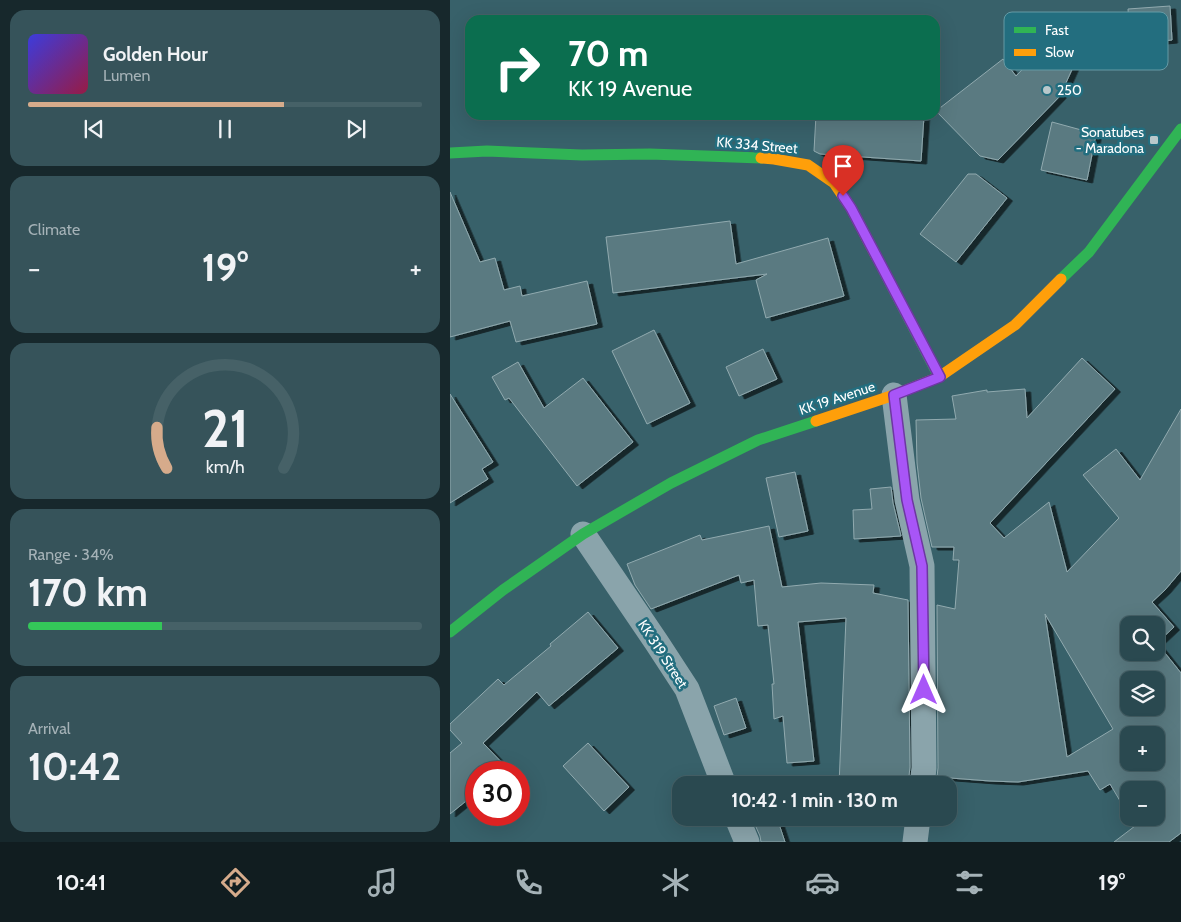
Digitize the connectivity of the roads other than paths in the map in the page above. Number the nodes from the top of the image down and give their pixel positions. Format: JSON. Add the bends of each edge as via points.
{"nodes":[{"id":1,"x":1181,"y":129,"type":"edge"},
{"id":2,"x":450,"y":153,"type":"edge"},
{"id":3,"x":940,"y":377,"type":"junction"},
{"id":4,"x":894,"y":395,"type":"junction"},
{"id":5,"x":583,"y":534,"type":"junction"},
{"id":6,"x":450,"y":632,"type":"edge"},
{"id":7,"x":720,"y":776,"type":"edge"},
{"id":8,"x":923,"y":776,"type":"edge"},
{"id":9,"x":740,"y":826,"type":"edge"},
{"id":10,"x":917,"y":826,"type":"edge"},
{"id":11,"x":746,"y":842,"type":"edge"},
{"id":12,"x":915,"y":842,"type":"edge"}],
"edges":[{"from":1,"to":3,"type":"street","name":"KK 19 Avenue","via":[[1089,252],[1015,325]]},
{"from":2,"to":3,"type":"street","name":"KK 334 Street","via":[[650,154],[774,159],[808,165],[834,183],[851,208]]},
{"from":3,"to":4,"type":"street","name":"KK 19 Avenue"},
{"from":4,"to":5,"type":"street","name":"KK 19 Avenue","via":[[758,440],[671,483]]},
{"from":4,"to":8,"type":"street","via":[[907,500],[922,566]]},
{"from":5,"to":6,"type":"street","name":"KK 19 Avenue"},
{"from":5,"to":7,"type":"street","name":"KK 319 Street","via":[[687,690]]},
{"from":9,"to":11,"type":"street"},
{"from":10,"to":12,"type":"street"}]}
